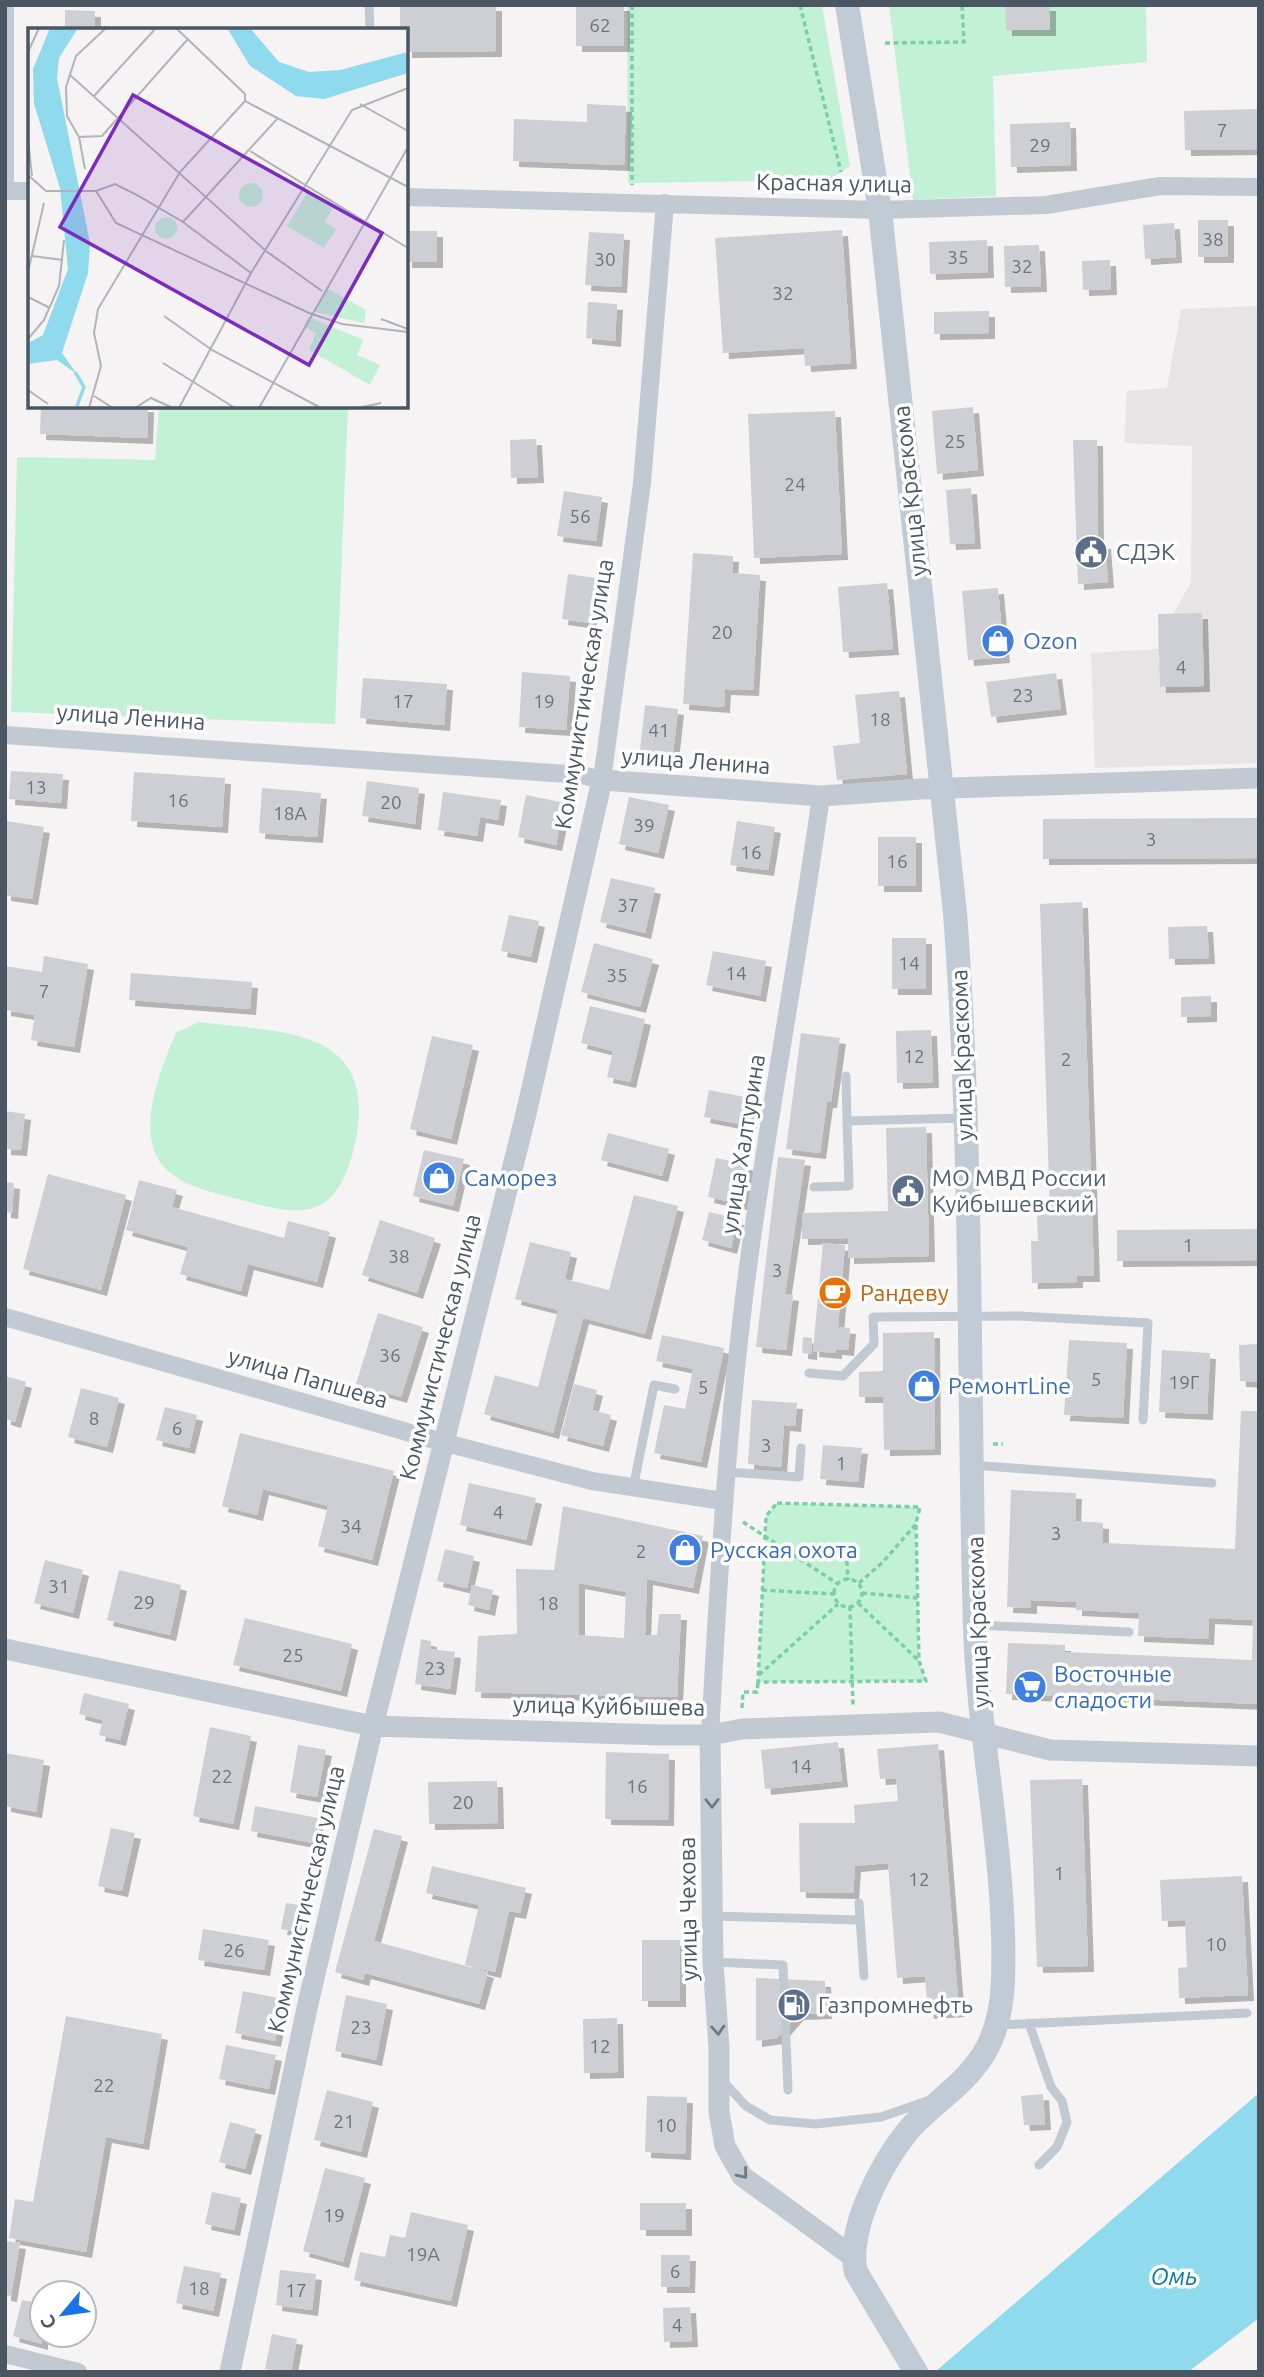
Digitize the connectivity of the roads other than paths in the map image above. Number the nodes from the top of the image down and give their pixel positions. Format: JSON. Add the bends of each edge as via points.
{"nodes":[{"id":1,"x":5,"y":5,"type":"edge"},
{"id":2,"x":369,"y":5,"type":"edge"},
{"id":3,"x":847,"y":5,"type":"edge"},
{"id":4,"x":370,"y":28,"type":"edge"},
{"id":5,"x":1259,"y":187,"type":"edge"},
{"id":6,"x":5,"y":190,"type":"edge"},
{"id":7,"x":28,"y":191,"type":"edge"},
{"id":8,"x":408,"y":197,"type":"edge"},
{"id":9,"x":666,"y":203,"type":"junction"},
{"id":10,"x":880,"y":210,"type":"junction"},
{"id":11,"x":5,"y":735,"type":"edge"},
{"id":12,"x":1259,"y":778,"type":"edge"},
{"id":13,"x":602,"y":779,"type":"junction"},
{"id":14,"x":942,"y":789,"type":"junction"},
{"id":15,"x":821,"y":796,"type":"junction"},
{"id":16,"x":846,"y":1076,"type":"dead end"},
{"id":17,"x":965,"y":1118,"type":"junction"},
{"id":18,"x":847,"y":1121,"type":"junction"},
{"id":19,"x":814,"y":1187,"type":"dead end"},
{"id":20,"x":970,"y":1316,"type":"junction"},
{"id":21,"x":5,"y":1317,"type":"edge"},
{"id":22,"x":809,"y":1373,"type":"dead end"},
{"id":23,"x":675,"y":1390,"type":"dead end"},
{"id":24,"x":1143,"y":1420,"type":"dead end"},
{"id":25,"x":442,"y":1442,"type":"junction"},
{"id":26,"x":801,"y":1448,"type":"dead end"},
{"id":27,"x":973,"y":1465,"type":"junction"},
{"id":28,"x":726,"y":1472,"type":"junction"},
{"id":29,"x":1212,"y":1483,"type":"dead end"},
{"id":30,"x":633,"y":1488,"type":"junction"},
{"id":31,"x":723,"y":1506,"type":"junction"},
{"id":32,"x":975,"y":1625,"type":"junction"},
{"id":33,"x":1129,"y":1632,"type":"dead end"},
{"id":34,"x":6,"y":1652,"type":"edge"},
{"id":35,"x":373,"y":1726,"type":"junction"},
{"id":36,"x":984,"y":1733,"type":"junction"},
{"id":37,"x":710,"y":1735,"type":"junction"},
{"id":38,"x":1259,"y":1756,"type":"edge"},
{"id":39,"x":859,"y":1903,"type":"dead end"},
{"id":40,"x":714,"y":1916,"type":"junction"},
{"id":41,"x":858,"y":1920,"type":"junction"},
{"id":42,"x":713,"y":1962,"type":"junction"},
{"id":43,"x":864,"y":1976,"type":"dead end"},
{"id":44,"x":1247,"y":2012,"type":"dead end"},
{"id":45,"x":1029,"y":2023,"type":"junction"},
{"id":46,"x":997,"y":2025,"type":"junction"},
{"id":47,"x":719,"y":2077,"type":"junction"},
{"id":48,"x":788,"y":2090,"type":"dead end"},
{"id":49,"x":949,"y":2094,"type":"junction"},
{"id":50,"x":1039,"y":2165,"type":"dead end"},
{"id":51,"x":854,"y":2264,"type":"junction"},
{"id":52,"x":5,"y":2354,"type":"edge"},
{"id":53,"x":78,"y":2372,"type":"edge"},
{"id":54,"x":230,"y":2372,"type":"edge"},
{"id":55,"x":916,"y":2372,"type":"edge"}],
"edges":[{"from":1,"to":6,"type":"street"},
{"from":2,"to":4,"type":"lane"},
{"from":3,"to":10,"type":"main road","name":"улица Краскома"},
{"from":5,"to":10,"type":"street","name":"Красная улица","via":[[1160,186],[1046,205]]},
{"from":6,"to":7,"type":"street"},
{"from":8,"to":9,"type":"street","name":"Красная улица"},
{"from":9,"to":10,"type":"street","name":"Красная улица"},
{"from":9,"to":13,"type":"street","name":"Коммунистическая улица","via":[[642,483]]},
{"from":10,"to":14,"type":"main road","name":"улица Краскома"},
{"from":11,"to":13,"type":"street","name":"улица Ленина"},
{"from":12,"to":14,"type":"street","name":"улица Ленина"},
{"from":13,"to":15,"type":"street","name":"улица Ленина"},
{"from":13,"to":25,"type":"street","name":"Коммунистическая улица","via":[[525,1118]]},
{"from":14,"to":15,"type":"street","name":"улица Ленина"},
{"from":14,"to":17,"type":"main road","name":"улица Краскома","via":[[962,1013]]},
{"from":15,"to":28,"type":"street","name":"улица Халтурина","via":[[751,1246]]},
{"from":16,"to":18,"type":"lane"},
{"from":17,"to":18,"type":"lane"},
{"from":17,"to":20,"type":"main road","name":"улица Краскома"},
{"from":18,"to":19,"type":"lane","via":[[849,1186]]},
{"from":20,"to":22,"type":"lane","via":[[873,1317],[874,1345],[843,1376]]},
{"from":20,"to":24,"type":"lane","via":[[1148,1323]]},
{"from":20,"to":27,"type":"main road","name":"улица Краскома"},
{"from":21,"to":25,"type":"street","name":"улица Папшева"},
{"from":23,"to":30,"type":"lane","via":[[654,1385]]},
{"from":25,"to":30,"type":"street","name":"улица Папшева","via":[[592,1482]]},
{"from":25,"to":35,"type":"street","name":"Коммунистическая улица"},
{"from":26,"to":28,"type":"lane","via":[[799,1477]]},
{"from":27,"to":29,"type":"lane"},
{"from":27,"to":32,"type":"main road","name":"улица Краскома"},
{"from":28,"to":31,"type":"street","name":"улица Халтурина"},
{"from":30,"to":31,"type":"street","name":"улица Папшева"},
{"from":31,"to":37,"type":"street","name":"улица Чехова"},
{"from":32,"to":33,"type":"lane"},
{"from":32,"to":36,"type":"main road","name":"улица Краскома"},
{"from":34,"to":35,"type":"street","name":"улица Куйбышева"},
{"from":35,"to":37,"type":"street","name":"улица Куйбышева"},
{"from":35,"to":54,"type":"street","name":"Коммунистическая улица"},
{"from":36,"to":37,"type":"street","name":"улица Куйбышева","via":[[939,1722],[742,1729]]},
{"from":36,"to":38,"type":"street","name":"улица Куйбышева","via":[[1050,1750]]},
{"from":36,"to":46,"type":"main road","name":"улица Краскома","via":[[1002,1926],[1003,1983]]},
{"from":37,"to":40,"type":"street","name":"улица Чехова","one_way":true},
{"from":39,"to":41,"type":"lane"},
{"from":40,"to":41,"type":"lane"},
{"from":40,"to":42,"type":"street","name":"улица Чехова"},
{"from":41,"to":43,"type":"lane"},
{"from":42,"to":47,"type":"street","name":"улица Чехова","one_way":true},
{"from":42,"to":48,"type":"lane","via":[[783,1965]]},
{"from":44,"to":45,"type":"lane"},
{"from":45,"to":46,"type":"lane"},
{"from":45,"to":50,"type":"lane","via":[[1067,2122],[1057,2147]]},
{"from":46,"to":49,"type":"main road","name":"улица Краскома","via":[[984,2053]]},
{"from":47,"to":49,"type":"lane","via":[[746,2106],[770,2120],[815,2123],[881,2117]]},
{"from":47,"to":51,"type":"street","name":"улица Чехова","one_way":true,"via":[[725,2146],[742,2176]]},
{"from":49,"to":51,"type":"main road","name":"улица Краскома","via":[[916,2122],[870,2193]]},
{"from":51,"to":55,"type":"main road"},
{"from":52,"to":53,"type":"street"}]}
